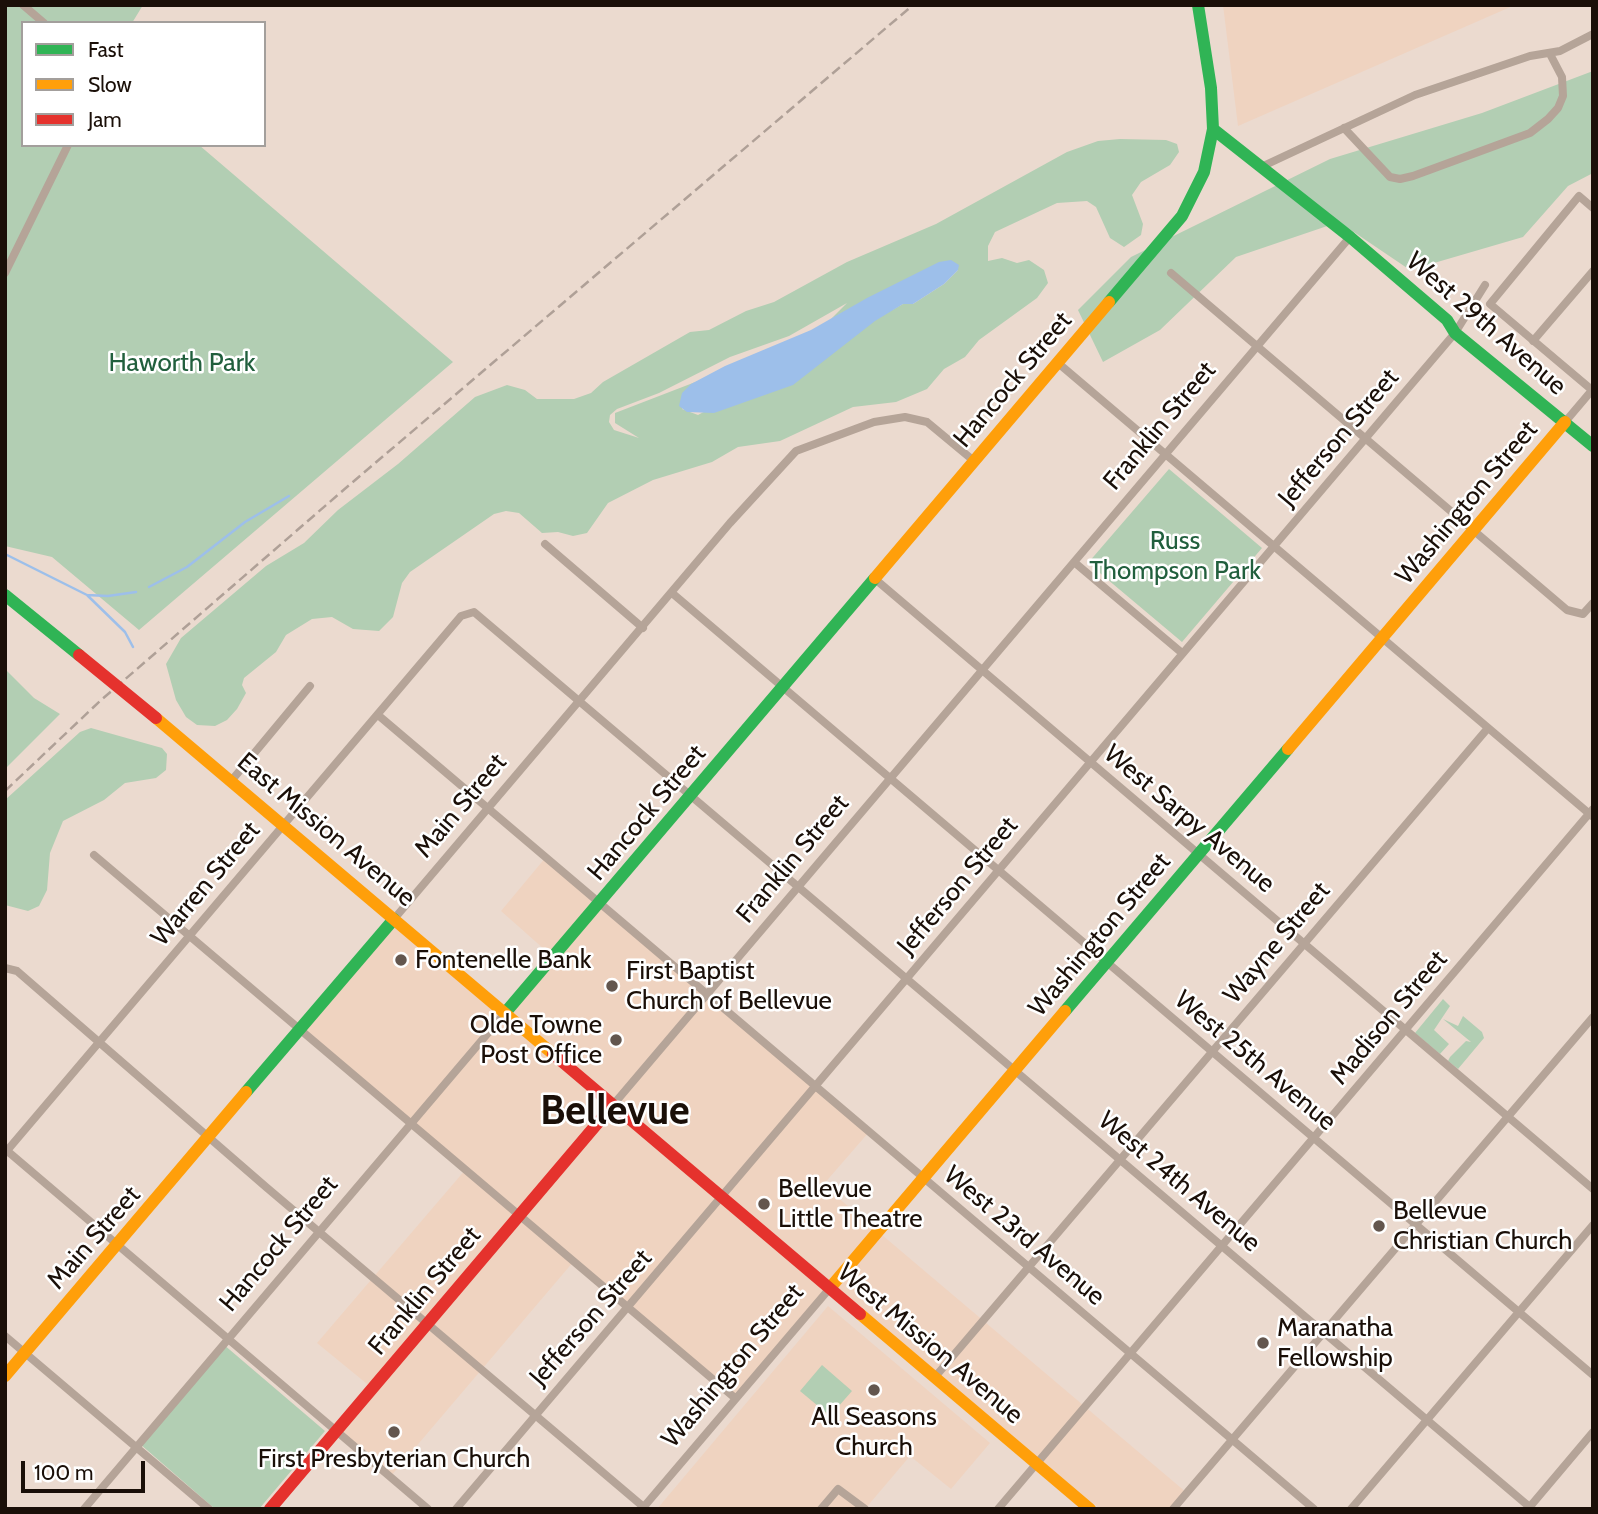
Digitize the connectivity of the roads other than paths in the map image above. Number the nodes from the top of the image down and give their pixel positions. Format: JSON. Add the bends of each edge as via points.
{"nodes":[{"id":1,"x":23,"y":5,"type":"edge"},
{"id":2,"x":1198,"y":5,"type":"edge"},
{"id":3,"x":42,"y":21,"type":"edge"},
{"id":4,"x":1593,"y":34,"type":"edge"},
{"id":5,"x":1550,"y":54,"type":"junction"},
{"id":6,"x":1344,"y":128,"type":"junction"},
{"id":7,"x":1213,"y":129,"type":"junction"},
{"id":8,"x":67,"y":147,"type":"edge"},
{"id":9,"x":1261,"y":167,"type":"junction"},
{"id":10,"x":1593,"y":208,"type":"edge"},
{"id":11,"x":1350,"y":237,"type":"junction"},
{"id":12,"x":1593,"y":271,"type":"edge"},
{"id":13,"x":5,"y":273,"type":"edge"},
{"id":14,"x":1171,"y":273,"type":"dead end"},
{"id":15,"x":1485,"y":285,"type":"dead end"},
{"id":16,"x":1455,"y":333,"type":"junction"},
{"id":17,"x":1533,"y":341,"type":"junction"},
{"id":18,"x":1257,"y":347,"type":"junction"},
{"id":19,"x":1058,"y":363,"type":"junction"},
{"id":20,"x":1592,"y":389,"type":"edge"},
{"id":21,"x":1565,"y":422,"type":"junction"},
{"id":22,"x":1366,"y":438,"type":"junction"},
{"id":23,"x":1593,"y":446,"type":"edge"},
{"id":24,"x":1166,"y":454,"type":"junction"},
{"id":25,"x":974,"y":461,"type":"junction"},
{"id":26,"x":1474,"y":530,"type":"junction"},
{"id":27,"x":545,"y":544,"type":"dead end"},
{"id":28,"x":1275,"y":545,"type":"junction"},
{"id":29,"x":1074,"y":562,"type":"junction"},
{"id":30,"x":875,"y":579,"type":"junction"},
{"id":31,"x":672,"y":593,"type":"junction"},
{"id":32,"x":5,"y":595,"type":"edge"},
{"id":33,"x":1593,"y":603,"type":"edge"},
{"id":34,"x":467,"y":612,"type":"joint"},
{"id":35,"x":643,"y":628,"type":"junction"},
{"id":36,"x":1383,"y":638,"type":"junction"},
{"id":37,"x":1182,"y":653,"type":"junction"},
{"id":38,"x":982,"y":671,"type":"junction"},
{"id":39,"x":310,"y":686,"type":"dead end"},
{"id":40,"x":783,"y":687,"type":"junction"},
{"id":41,"x":580,"y":702,"type":"junction"},
{"id":42,"x":378,"y":715,"type":"junction"},
{"id":43,"x":1488,"y":728,"type":"junction"},
{"id":44,"x":1091,"y":762,"type":"junction"},
{"id":45,"x":890,"y":779,"type":"junction"},
{"id":46,"x":232,"y":780,"type":"junction"},
{"id":47,"x":692,"y":795,"type":"junction"},
{"id":48,"x":488,"y":808,"type":"junction"},
{"id":49,"x":1592,"y":813,"type":"edge"},
{"id":50,"x":284,"y":824,"type":"junction"},
{"id":51,"x":1198,"y":854,"type":"junction"},
{"id":52,"x":94,"y":855,"type":"dead end"},
{"id":53,"x":999,"y":870,"type":"junction"},
{"id":54,"x":799,"y":887,"type":"junction"},
{"id":55,"x":600,"y":903,"type":"junction"},
{"id":56,"x":394,"y":919,"type":"junction"},
{"id":57,"x":190,"y":936,"type":"junction"},
{"id":58,"x":1304,"y":944,"type":"junction"},
{"id":59,"x":1106,"y":962,"type":"junction"},
{"id":60,"x":5,"y":968,"type":"edge"},
{"id":61,"x":908,"y":979,"type":"junction"},
{"id":62,"x":708,"y":994,"type":"junction"},
{"id":63,"x":505,"y":1013,"type":"junction"},
{"id":64,"x":1593,"y":1017,"type":"edge"},
{"id":65,"x":301,"y":1030,"type":"junction"},
{"id":66,"x":1406,"y":1031,"type":"junction"},
{"id":67,"x":99,"y":1042,"type":"junction"},
{"id":68,"x":1212,"y":1052,"type":"junction"},
{"id":69,"x":1015,"y":1070,"type":"junction"},
{"id":70,"x":817,"y":1087,"type":"junction"},
{"id":71,"x":613,"y":1105,"type":"junction"},
{"id":72,"x":1508,"y":1118,"type":"junction"},
{"id":73,"x":412,"y":1123,"type":"junction"},
{"id":74,"x":210,"y":1139,"type":"junction"},
{"id":75,"x":1314,"y":1139,"type":"junction"},
{"id":76,"x":6,"y":1151,"type":"edge"},
{"id":77,"x":1121,"y":1160,"type":"junction"},
{"id":78,"x":923,"y":1178,"type":"junction"},
{"id":79,"x":1593,"y":1189,"type":"edge"},
{"id":80,"x":723,"y":1197,"type":"junction"},
{"id":81,"x":520,"y":1214,"type":"junction"},
{"id":82,"x":1416,"y":1225,"type":"junction"},
{"id":83,"x":1593,"y":1225,"type":"edge"},
{"id":84,"x":319,"y":1231,"type":"junction"},
{"id":85,"x":118,"y":1245,"type":"junction"},
{"id":86,"x":1222,"y":1246,"type":"junction"},
{"id":87,"x":1028,"y":1267,"type":"junction"},
{"id":88,"x":830,"y":1288,"type":"junction"},
{"id":89,"x":628,"y":1307,"type":"junction"},
{"id":90,"x":1518,"y":1313,"type":"junction"},
{"id":91,"x":428,"y":1323,"type":"junction"},
{"id":92,"x":1325,"y":1334,"type":"junction"},
{"id":93,"x":5,"y":1336,"type":"edge"},
{"id":94,"x":229,"y":1338,"type":"junction"},
{"id":95,"x":25,"y":1352,"type":"junction"},
{"id":96,"x":1130,"y":1353,"type":"junction"},
{"id":97,"x":1593,"y":1375,"type":"edge"},
{"id":98,"x":5,"y":1376,"type":"edge"},
{"id":99,"x":934,"y":1377,"type":"junction"},
{"id":100,"x":735,"y":1398,"type":"junction"},
{"id":101,"x":536,"y":1415,"type":"junction"},
{"id":102,"x":1427,"y":1420,"type":"junction"},
{"id":103,"x":337,"y":1431,"type":"junction"},
{"id":104,"x":1593,"y":1432,"type":"edge"},
{"id":105,"x":1232,"y":1440,"type":"junction"},
{"id":106,"x":137,"y":1447,"type":"junction"},
{"id":107,"x":1036,"y":1463,"type":"junction"},
{"id":108,"x":644,"y":1508,"type":"edge"},
{"id":109,"x":1530,"y":1508,"type":"edge"},
{"id":110,"x":84,"y":1509,"type":"edge"},
{"id":111,"x":209,"y":1509,"type":"edge"},
{"id":112,"x":270,"y":1509,"type":"edge"},
{"id":113,"x":428,"y":1509,"type":"edge"},
{"id":114,"x":456,"y":1509,"type":"edge"},
{"id":115,"x":821,"y":1509,"type":"edge"},
{"id":116,"x":865,"y":1509,"type":"edge"},
{"id":117,"x":998,"y":1509,"type":"edge"},
{"id":118,"x":1090,"y":1509,"type":"edge"},
{"id":119,"x":1174,"y":1509,"type":"edge"},
{"id":120,"x":1314,"y":1509,"type":"edge"},
{"id":121,"x":1351,"y":1509,"type":"edge"}],
"edges":[{"from":1,"to":3,"type":"street"},
{"from":2,"to":7,"type":"street","name":"Hancock Street"},
{"from":4,"to":5,"type":"street"},
{"from":5,"to":6,"type":"street","via":[[1530,56],[1415,95]]},
{"from":5,"to":6,"type":"street","via":[[1562,78],[1563,96],[1548,119],[1530,133],[1413,176],[1390,177]]},
{"from":6,"to":9,"type":"street"},
{"from":7,"to":9,"type":"street","name":"West 29th Avenue"},
{"from":7,"to":19,"type":"street","name":"Hancock Street","via":[[1205,172],[1182,216]]},
{"from":8,"to":13,"type":"street"},
{"from":9,"to":11,"type":"street","name":"West 29th Avenue"},
{"from":10,"to":17,"type":"street","via":[[1579,196],[1489,304]]},
{"from":11,"to":16,"type":"street","name":"West 29th Avenue","via":[[1447,320]]},
{"from":11,"to":18,"type":"street","name":"Franklin Street"},
{"from":12,"to":17,"type":"street"},
{"from":14,"to":18,"type":"street"},
{"from":15,"to":16,"type":"street","name":"Jefferson Street"},
{"from":16,"to":21,"type":"street","name":"West 29th Avenue"},
{"from":16,"to":22,"type":"street","name":"Jefferson Street"},
{"from":17,"to":20,"type":"street"},
{"from":18,"to":22,"type":"street"},
{"from":18,"to":24,"type":"street","name":"Franklin Street"},
{"from":19,"to":24,"type":"street"},
{"from":19,"to":25,"type":"street","name":"Hancock Street"},
{"from":20,"to":21,"type":"street","name":"Washington Street"},
{"from":21,"to":23,"type":"street","name":"West 29th Avenue"},
{"from":21,"to":26,"type":"street","name":"Washington Street"},
{"from":22,"to":26,"type":"street"},
{"from":22,"to":28,"type":"street","name":"Jefferson Street"},
{"from":24,"to":28,"type":"street"},
{"from":24,"to":29,"type":"street","name":"Franklin Street"},
{"from":25,"to":30,"type":"street","name":"Hancock Street"},
{"from":25,"to":31,"type":"street","name":"Main Street","via":[[927,422],[905,417],[891,417],[804,446],[784,461]]},
{"from":26,"to":33,"type":"street","via":[[1575,614],[1583,614]]},
{"from":26,"to":36,"type":"street","name":"Washington Street"},
{"from":27,"to":35,"type":"street"},
{"from":28,"to":36,"type":"street"},
{"from":28,"to":37,"type":"street","name":"Jefferson Street"},
{"from":29,"to":37,"type":"street"},
{"from":29,"to":38,"type":"street","name":"Franklin Street"},
{"from":30,"to":38,"type":"street","name":"West Sarpy Avenue"},
{"from":30,"to":40,"type":"street","name":"Hancock Street"},
{"from":31,"to":35,"type":"street","name":"Main Street"},
{"from":31,"to":40,"type":"street","name":"West 25th Avenue"},
{"from":32,"to":46,"type":"street","name":"East Mission Avenue","bridge":true},
{"from":34,"to":41,"type":"street","name":"West 24th Avenue","via":[[482,617]]},
{"from":34,"to":42,"type":"street","name":"Warren Street"},
{"from":35,"to":41,"type":"street","name":"Main Street"},
{"from":36,"to":43,"type":"street"},
{"from":36,"to":51,"type":"street","name":"Washington Street"},
{"from":37,"to":44,"type":"street","name":"Jefferson Street"},
{"from":38,"to":44,"type":"street","name":"West Sarpy Avenue"},
{"from":38,"to":45,"type":"street","name":"Franklin Street"},
{"from":39,"to":46,"type":"street"},
{"from":40,"to":45,"type":"street","name":"West 25th Avenue"},
{"from":40,"to":47,"type":"street","name":"Hancock Street"},
{"from":41,"to":47,"type":"street","name":"West 24th Avenue"},
{"from":41,"to":48,"type":"street","name":"Main Street"},
{"from":42,"to":48,"type":"street","name":"West 23rd Avenue"},
{"from":42,"to":50,"type":"street","name":"Warren Street"},
{"from":43,"to":49,"type":"street"},
{"from":43,"to":58,"type":"street","name":"Wayne Street"},
{"from":44,"to":51,"type":"street","name":"West Sarpy Avenue"},
{"from":44,"to":53,"type":"street","name":"Jefferson Street"},
{"from":45,"to":53,"type":"street","name":"West 25th Avenue"},
{"from":45,"to":54,"type":"street","name":"Franklin Street"},
{"from":46,"to":50,"type":"street","name":"East Mission Avenue"},
{"from":47,"to":54,"type":"street","name":"West 24th Avenue"},
{"from":47,"to":55,"type":"street","name":"Hancock Street"},
{"from":48,"to":55,"type":"street","name":"West 23rd Avenue"},
{"from":48,"to":56,"type":"street","name":"Main Street"},
{"from":49,"to":66,"type":"street","name":"Madison Street"},
{"from":50,"to":56,"type":"street","name":"East Mission Avenue"},
{"from":50,"to":57,"type":"street","name":"Warren Street"},
{"from":51,"to":58,"type":"street","name":"West Sarpy Avenue"},
{"from":51,"to":59,"type":"street","name":"Washington Street"},
{"from":52,"to":57,"type":"street"},
{"from":53,"to":59,"type":"street","name":"West 25th Avenue"},
{"from":53,"to":61,"type":"street","name":"Jefferson Street"},
{"from":54,"to":61,"type":"street","name":"West 24th Avenue"},
{"from":54,"to":62,"type":"street","name":"Franklin Street"},
{"from":55,"to":62,"type":"street","name":"West 23rd Avenue"},
{"from":55,"to":63,"type":"street","name":"Hancock Street"},
{"from":56,"to":63,"type":"street","name":"East Mission Avenue"},
{"from":56,"to":65,"type":"street","name":"Main Street"},
{"from":57,"to":65,"type":"street"},
{"from":57,"to":67,"type":"street","name":"Warren Street"},
{"from":58,"to":66,"type":"street","name":"West Sarpy Avenue"},
{"from":58,"to":68,"type":"street","name":"Wayne Street"},
{"from":59,"to":68,"type":"street","name":"West 25th Avenue"},
{"from":59,"to":69,"type":"street","name":"Washington Street"},
{"from":60,"to":67,"type":"street","via":[[17,971]]},
{"from":61,"to":69,"type":"street","name":"West 24th Avenue"},
{"from":61,"to":70,"type":"street","name":"Jefferson Street"},
{"from":62,"to":70,"type":"street","name":"West 23rd Avenue"},
{"from":62,"to":71,"type":"street","name":"Franklin Street"},
{"from":63,"to":71,"type":"street","name":"East Mission Avenue"},
{"from":63,"to":73,"type":"street","name":"Hancock Street"},
{"from":64,"to":72,"type":"street"},
{"from":65,"to":73,"type":"street"},
{"from":65,"to":74,"type":"street","name":"Main Street"},
{"from":66,"to":72,"type":"street","name":"West Sarpy Avenue"},
{"from":66,"to":75,"type":"street","name":"Madison Street"},
{"from":67,"to":74,"type":"street"},
{"from":67,"to":76,"type":"street","name":"Warren Street"},
{"from":68,"to":75,"type":"street","name":"West 25th Avenue"},
{"from":68,"to":77,"type":"street","name":"Wayne Street"},
{"from":69,"to":77,"type":"street","name":"West 24th Avenue"},
{"from":69,"to":78,"type":"street","name":"Washington Street"},
{"from":70,"to":78,"type":"street","name":"West 23rd Avenue"},
{"from":70,"to":80,"type":"street","name":"Jefferson Street"},
{"from":71,"to":80,"type":"street","name":"West Mission Avenue"},
{"from":71,"to":81,"type":"street","name":"Franklin Street"},
{"from":72,"to":79,"type":"street","name":"West Sarpy Avenue"},
{"from":72,"to":82,"type":"street"},
{"from":73,"to":81,"type":"street"},
{"from":73,"to":84,"type":"street","name":"Hancock Street"},
{"from":74,"to":84,"type":"street"},
{"from":74,"to":85,"type":"street","name":"Main Street"},
{"from":75,"to":82,"type":"street","name":"West 25th Avenue"},
{"from":75,"to":86,"type":"street","name":"Madison Street"},
{"from":76,"to":85,"type":"street"},
{"from":77,"to":86,"type":"street","name":"West 24th Avenue"},
{"from":77,"to":87,"type":"street","name":"Wayne Street"},
{"from":78,"to":87,"type":"street","name":"West 23rd Avenue"},
{"from":78,"to":88,"type":"street","name":"Washington Street"},
{"from":80,"to":88,"type":"street","name":"West Mission Avenue"},
{"from":80,"to":89,"type":"street","name":"Jefferson Street"},
{"from":81,"to":89,"type":"street"},
{"from":81,"to":91,"type":"street","name":"Franklin Street"},
{"from":82,"to":90,"type":"street","name":"West 25th Avenue"},
{"from":82,"to":92,"type":"street"},
{"from":83,"to":90,"type":"street"},
{"from":84,"to":91,"type":"street"},
{"from":84,"to":94,"type":"street","name":"Hancock Street"},
{"from":85,"to":94,"type":"street"},
{"from":85,"to":95,"type":"street","name":"Main Street"},
{"from":86,"to":92,"type":"street","name":"West 24th Avenue"},
{"from":86,"to":96,"type":"street","name":"Madison Street"},
{"from":87,"to":96,"type":"street","name":"West 23rd Avenue"},
{"from":87,"to":99,"type":"street","name":"Wayne Street"},
{"from":88,"to":99,"type":"street","name":"West Mission Avenue"},
{"from":88,"to":100,"type":"street","name":"Washington Street"},
{"from":89,"to":100,"type":"street"},
{"from":89,"to":101,"type":"street","name":"Jefferson Street"},
{"from":90,"to":97,"type":"street","name":"West 25th Avenue"},
{"from":90,"to":102,"type":"street"},
{"from":91,"to":101,"type":"street"},
{"from":91,"to":103,"type":"street","name":"Franklin Street"},
{"from":92,"to":102,"type":"street","name":"West 24th Avenue"},
{"from":92,"to":105,"type":"street"},
{"from":93,"to":95,"type":"street"},
{"from":94,"to":103,"type":"street"},
{"from":94,"to":106,"type":"street","name":"Hancock Street"},
{"from":95,"to":98,"type":"street","name":"Main Street"},
{"from":95,"to":106,"type":"street"},
{"from":96,"to":105,"type":"street","name":"West 23rd Avenue"},
{"from":96,"to":107,"type":"street","name":"Madison Street"},
{"from":99,"to":107,"type":"street","name":"West Mission Avenue"},
{"from":100,"to":108,"type":"street","name":"Washington Street"},
{"from":101,"to":108,"type":"street"},
{"from":101,"to":114,"type":"street","name":"Jefferson Street"},
{"from":102,"to":109,"type":"street","name":"West 24th Avenue"},
{"from":102,"to":121,"type":"street"},
{"from":103,"to":112,"type":"street","name":"Franklin Street"},
{"from":103,"to":113,"type":"street"},
{"from":104,"to":109,"type":"street"},
{"from":105,"to":119,"type":"street"},
{"from":105,"to":120,"type":"street","name":"West 23rd Avenue"},
{"from":106,"to":110,"type":"street","name":"Hancock Street"},
{"from":106,"to":111,"type":"street"},
{"from":107,"to":117,"type":"street","name":"Madison Street"},
{"from":107,"to":118,"type":"street","name":"West Mission Avenue"},
{"from":115,"to":116,"type":"street","via":[[838,1489]]}]}
